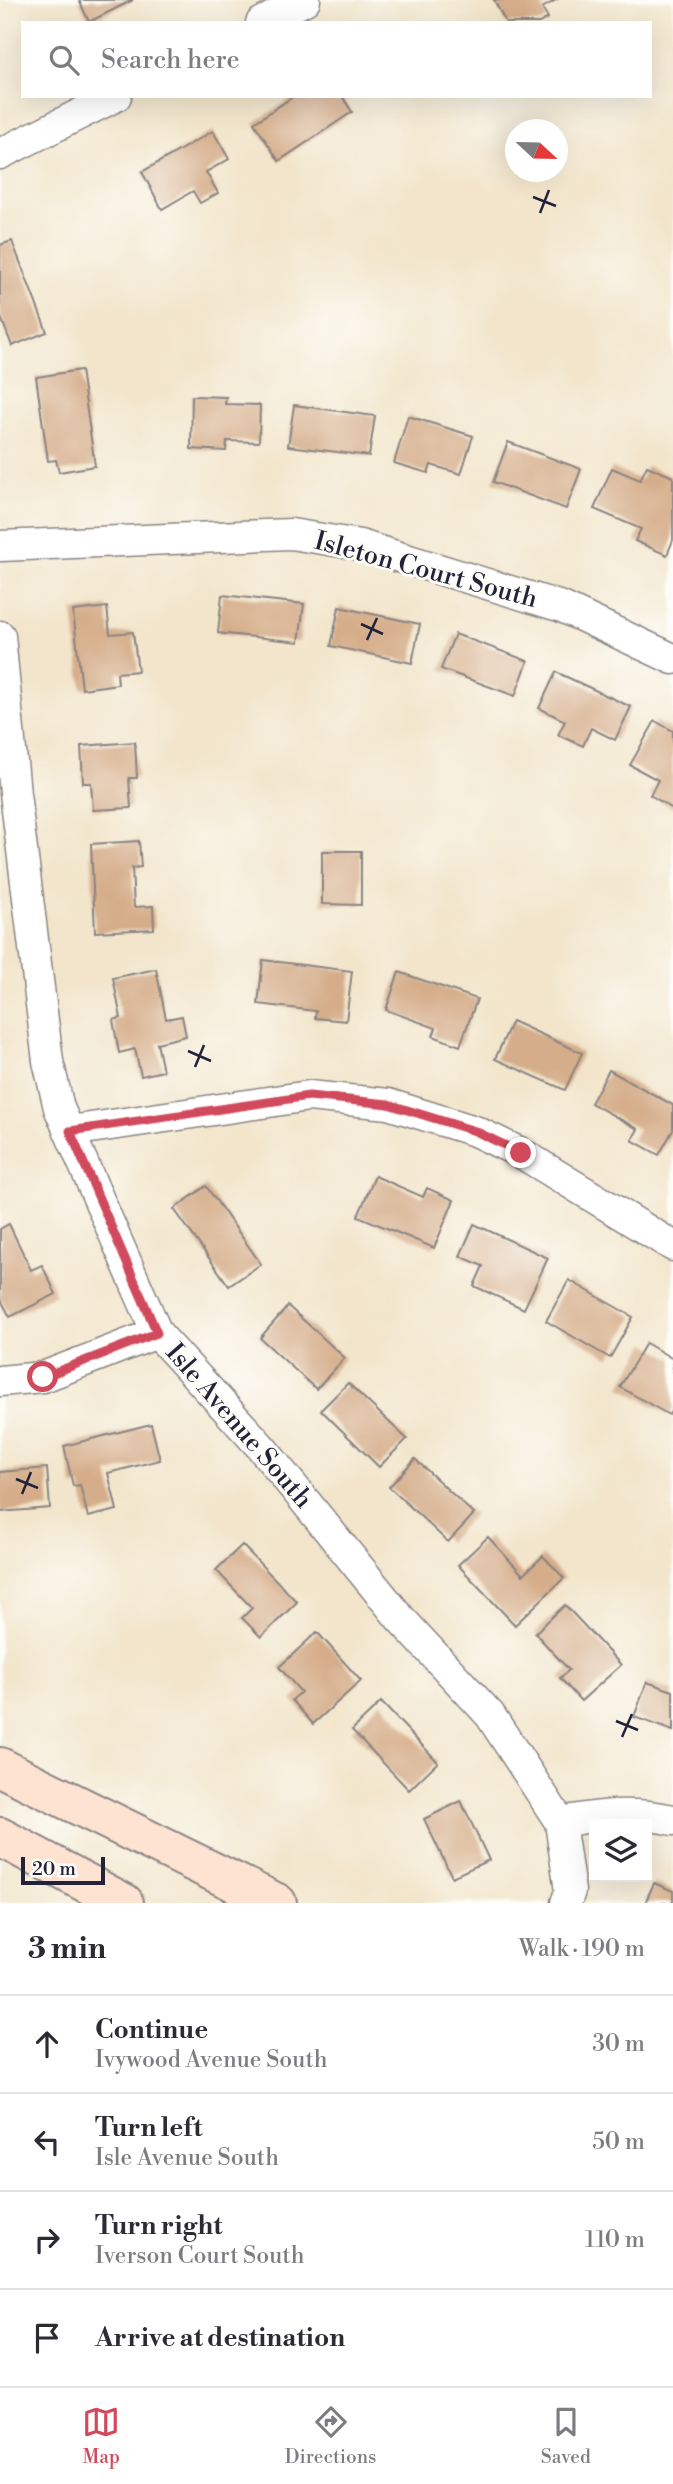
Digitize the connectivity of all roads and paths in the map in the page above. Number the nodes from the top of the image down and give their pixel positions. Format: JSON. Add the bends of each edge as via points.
{"nodes":[{"id":1,"x":305,"y":0,"type":"edge"},
{"id":2,"x":265,"y":21,"type":"edge"},
{"id":3,"x":112,"y":98,"type":"edge"},
{"id":4,"x":0,"y":154,"type":"edge"},
{"id":5,"x":0,"y":545,"type":"edge"},
{"id":6,"x":0,"y":636,"type":"edge"},
{"id":7,"x":673,"y":659,"type":"edge"},
{"id":8,"x":7,"y":793,"type":"edge"},
{"id":9,"x":70,"y":1131,"type":"junction"},
{"id":10,"x":673,"y":1246,"type":"edge"},
{"id":11,"x":157,"y":1333,"type":"junction"},
{"id":12,"x":0,"y":1381,"type":"edge"},
{"id":13,"x":0,"y":1767,"type":"edge"},
{"id":14,"x":673,"y":1820,"type":"edge"},
{"id":15,"x":560,"y":1822,"type":"junction"},
{"id":16,"x":0,"y":1837,"type":"edge"},
{"id":17,"x":124,"y":1903,"type":"edge"},
{"id":18,"x":277,"y":1903,"type":"edge"},
{"id":19,"x":566,"y":1903,"type":"edge"}],
"edges":[{"from":1,"to":2,"type":"street"},
{"from":3,"to":4,"type":"street"},
{"from":5,"to":7,"type":"street","name":"Isleton Court South","via":[[291,534],[360,545],[562,607]]},
{"from":6,"to":8,"type":"street","name":"Isle Avenue South"},
{"from":8,"to":9,"type":"street","name":"Isle Avenue South","via":[[48,1061]]},
{"from":9,"to":10,"type":"street","via":[[309,1096],[388,1104],[498,1142]]},
{"from":9,"to":11,"type":"street","name":"Isle Avenue South"},
{"from":11,"to":12,"type":"street","via":[[43,1377]]},
{"from":11,"to":15,"type":"street","name":"Isle Avenue South","via":[[261,1447],[400,1618],[490,1715]]},
{"from":13,"to":18,"type":"main road"},
{"from":14,"to":15,"type":"street","via":[[616,1813]]},
{"from":15,"to":19,"type":"street","name":"Isle Avenue South","via":[[570,1891]]},
{"from":16,"to":17,"type":"main road"}]}
